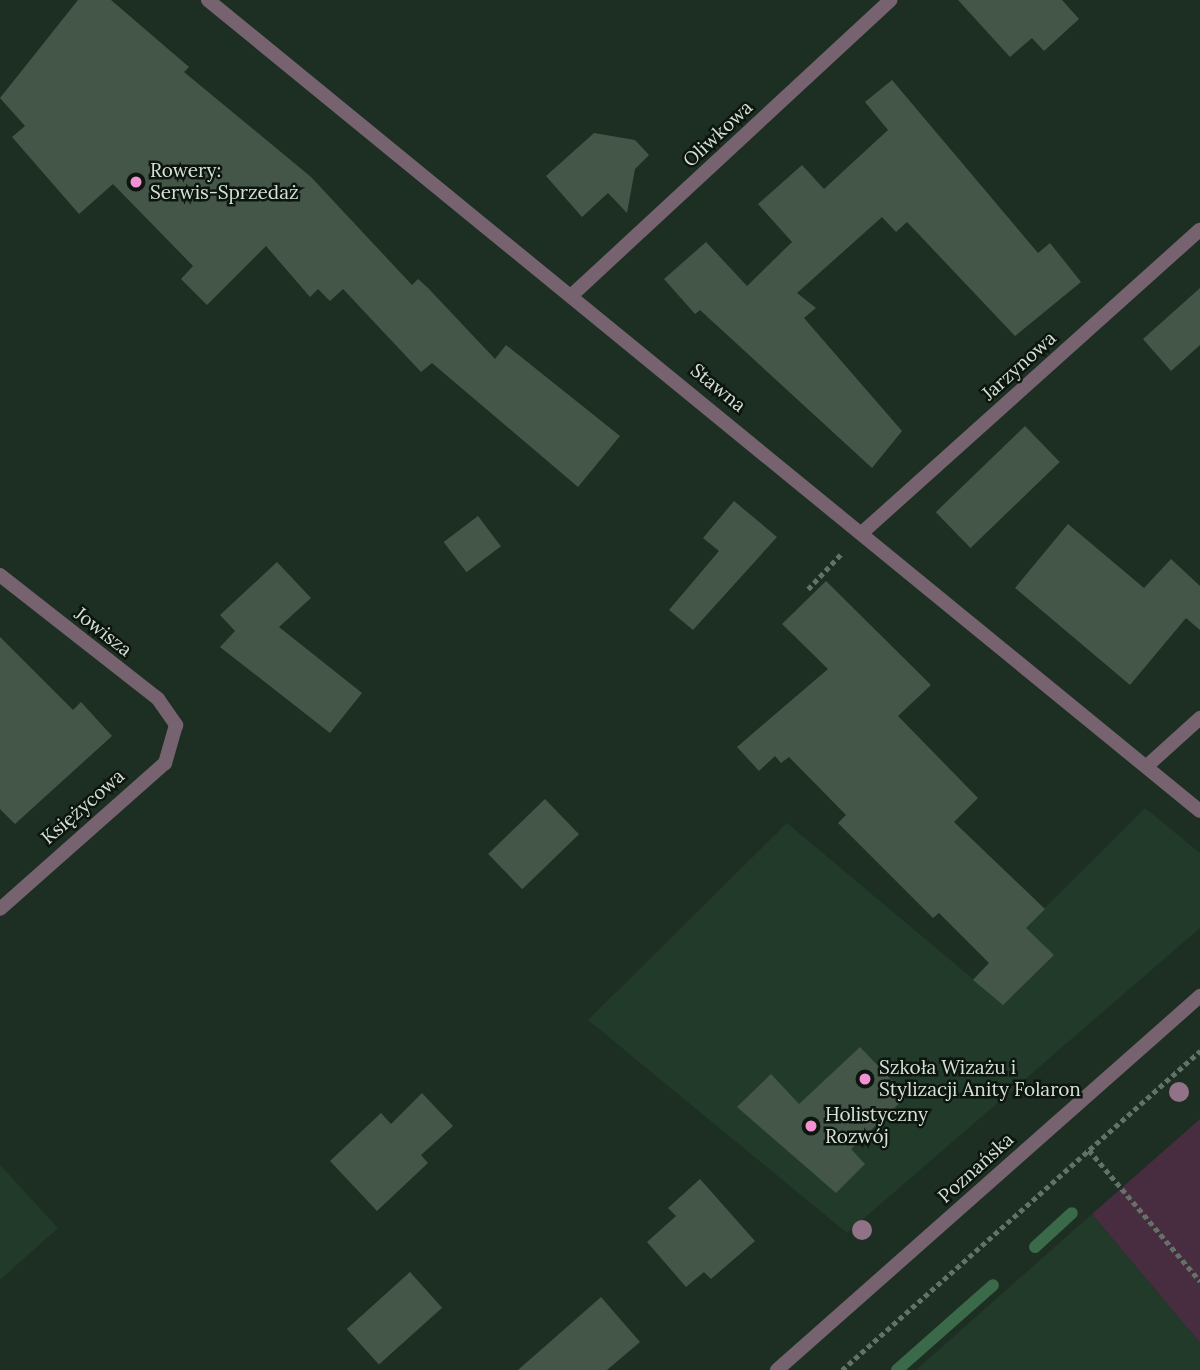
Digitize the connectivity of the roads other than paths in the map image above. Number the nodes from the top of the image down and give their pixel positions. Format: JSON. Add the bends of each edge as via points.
{"nodes":[{"id":1,"x":208,"y":0,"type":"edge"},
{"id":2,"x":891,"y":0,"type":"edge"},
{"id":3,"x":1200,"y":230,"type":"edge"},
{"id":4,"x":572,"y":295,"type":"junction"},
{"id":5,"x":864,"y":531,"type":"junction"},
{"id":6,"x":0,"y":575,"type":"edge"},
{"id":7,"x":1200,"y":718,"type":"edge"},
{"id":8,"x":176,"y":725,"type":"joint"},
{"id":9,"x":1147,"y":766,"type":"junction"},
{"id":10,"x":1200,"y":811,"type":"edge"},
{"id":11,"x":0,"y":909,"type":"edge"},
{"id":12,"x":1200,"y":996,"type":"edge"},
{"id":13,"x":777,"y":1370,"type":"edge"}],
"edges":[{"from":1,"to":4,"type":"street","name":"Stawna"},
{"from":2,"to":4,"type":"street","name":"Oliwkowa"},
{"from":3,"to":5,"type":"street","name":"Jarzynowa"},
{"from":4,"to":5,"type":"street","name":"Stawna"},
{"from":5,"to":9,"type":"street","name":"Stawna"},
{"from":6,"to":8,"type":"street","name":"Jowisza","via":[[158,699]]},
{"from":7,"to":9,"type":"street"},
{"from":8,"to":11,"type":"street","name":"Księżycowa","via":[[165,763]]},
{"from":9,"to":10,"type":"street","name":"Stawna"},
{"from":12,"to":13,"type":"street","name":"Poznańska"}]}
